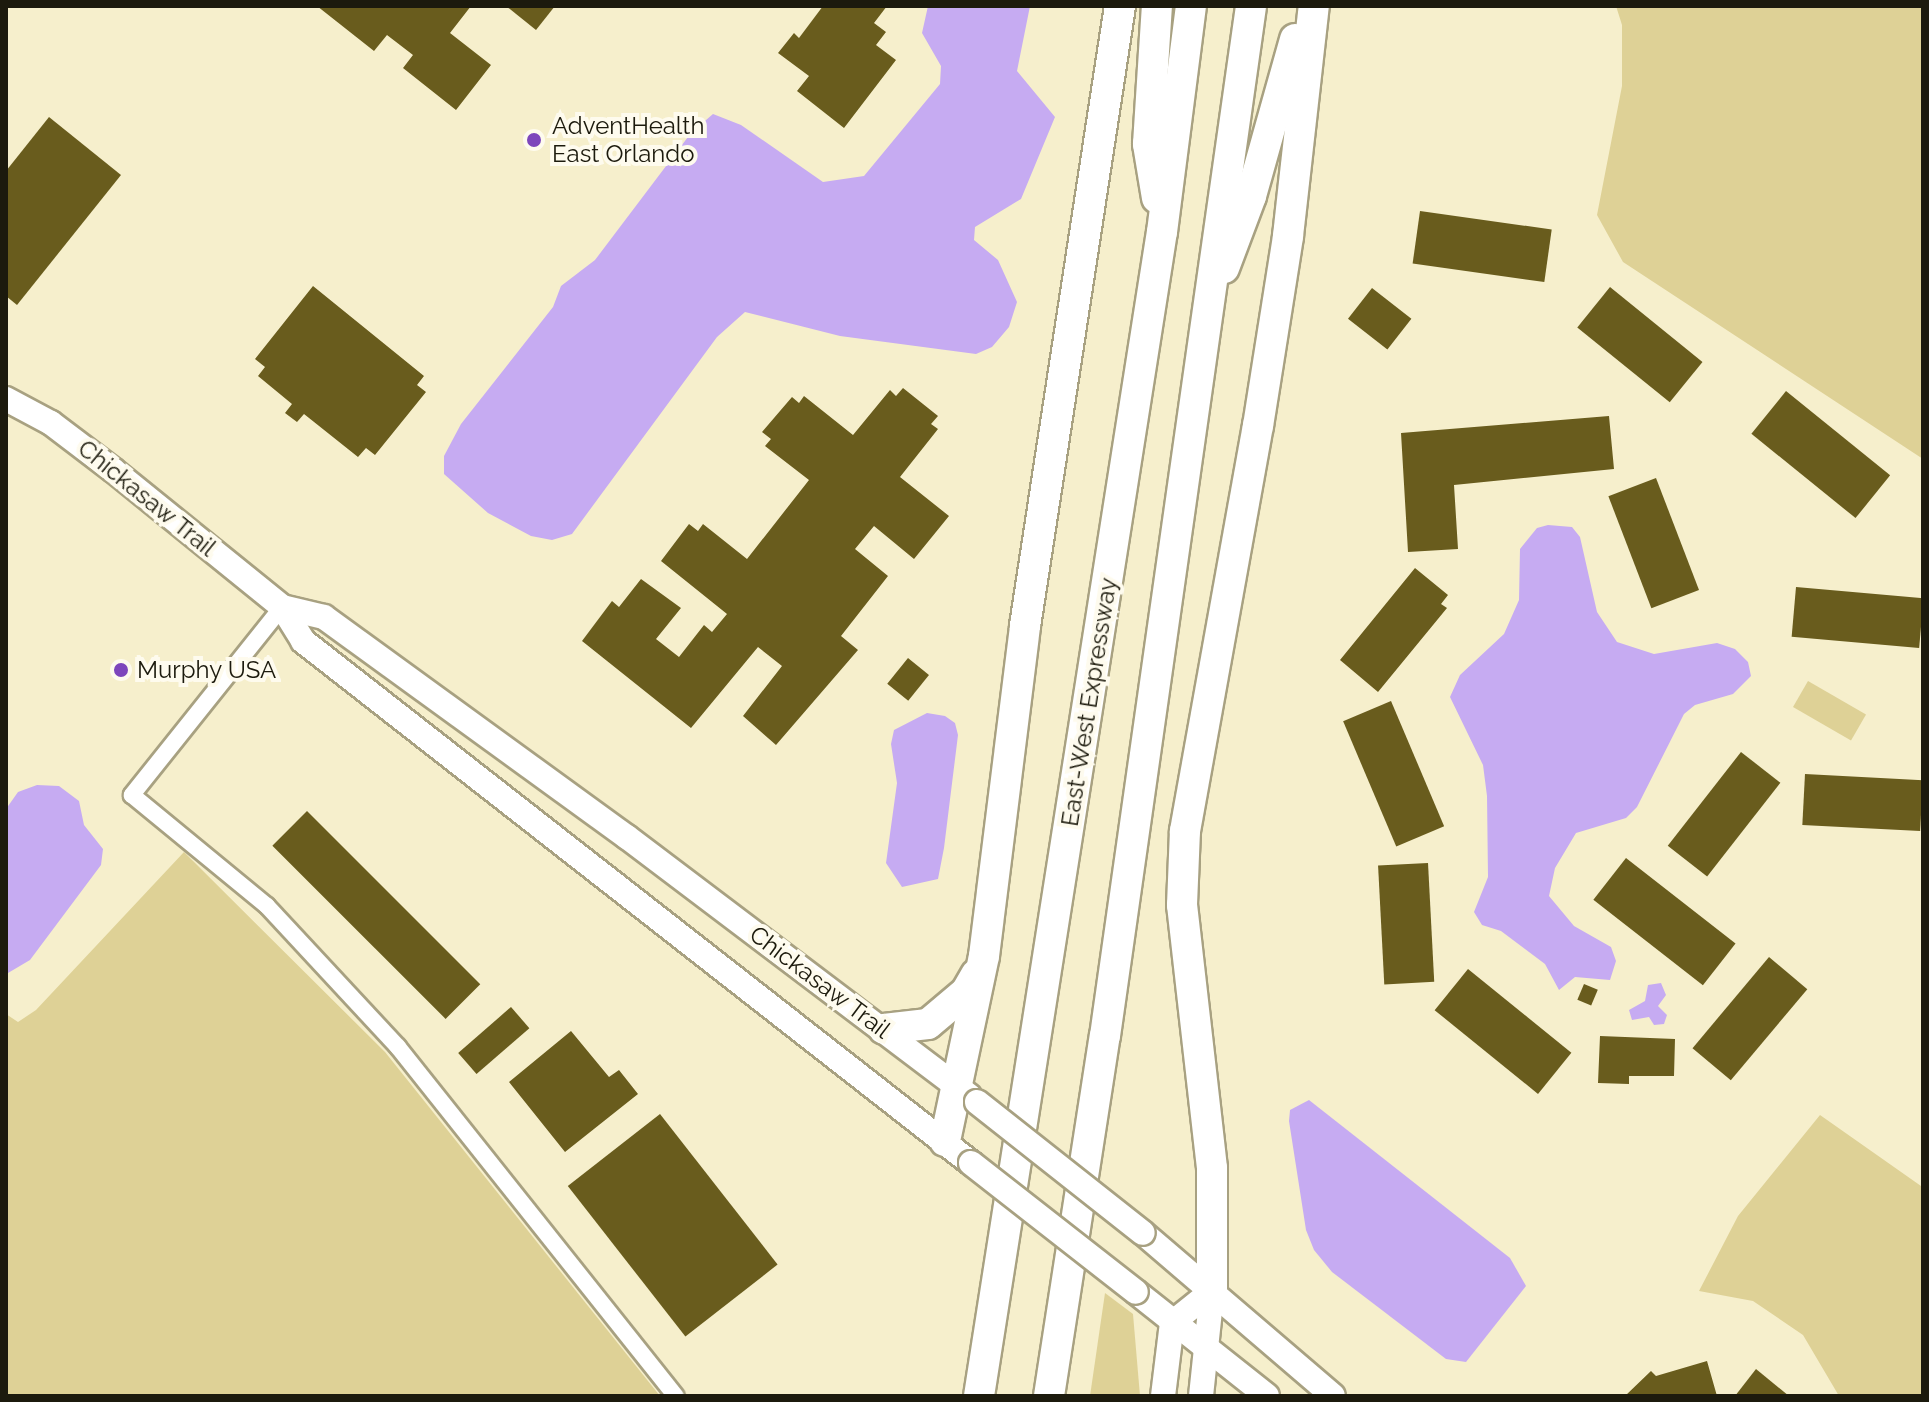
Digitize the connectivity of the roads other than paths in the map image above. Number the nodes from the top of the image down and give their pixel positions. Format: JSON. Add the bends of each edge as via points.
{"nodes":[{"id":1,"x":1120,"y":6,"type":"edge"},
{"id":2,"x":1157,"y":6,"type":"edge"},
{"id":3,"x":1191,"y":6,"type":"edge"},
{"id":4,"x":1251,"y":6,"type":"edge"},
{"id":5,"x":1303,"y":6,"type":"edge"},
{"id":6,"x":1314,"y":6,"type":"edge"},
{"id":7,"x":1162,"y":232,"type":"junction"},
{"id":8,"x":1204,"y":318,"type":"junction"},
{"id":9,"x":6,"y":399,"type":"edge"},
{"id":10,"x":282,"y":607,"type":"junction"},
{"id":11,"x":981,"y":967,"type":"junction"},
{"id":12,"x":884,"y":1029,"type":"junction"},
{"id":13,"x":968,"y":1096,"type":"junction"},
{"id":14,"x":945,"y":1141,"type":"junction"},
{"id":15,"x":1212,"y":1291,"type":"junction"},
{"id":16,"x":1172,"y":1323,"type":"junction"},
{"id":17,"x":1204,"y":1347,"type":"junction"},
{"id":18,"x":676,"y":1396,"type":"edge"},
{"id":19,"x":979,"y":1396,"type":"edge"},
{"id":20,"x":1049,"y":1396,"type":"edge"},
{"id":21,"x":1163,"y":1396,"type":"edge"},
{"id":22,"x":1201,"y":1396,"type":"edge"},
{"id":23,"x":1267,"y":1396,"type":"edge"},
{"id":24,"x":1333,"y":1396,"type":"edge"}],
"edges":[{"from":1,"to":11,"type":"highway","via":[[1025,626]]},
{"from":2,"to":7,"type":"highway","via":[[1148,144]]},
{"from":3,"to":7,"type":"highway","name":"East-West Expressway"},
{"from":4,"to":8,"type":"highway"},
{"from":5,"to":8,"type":"highway","via":[[1251,196]]},
{"from":6,"to":15,"type":"highway","via":[[1258,426],[1185,831],[1182,905],[1212,1168]]},
{"from":7,"to":19,"type":"highway","name":"East-West Expressway"},
{"from":8,"to":20,"type":"highway","via":[[1186,477]]},
{"from":9,"to":10,"type":"street","name":"Chickasaw Trail","via":[[73,439]]},
{"from":10,"to":12,"type":"street","name":"Chickasaw Trail","via":[[324,617]]},
{"from":10,"to":14,"type":"street","name":"Chickasaw Trail","via":[[303,641]]},
{"from":10,"to":18,"type":"street","via":[[132,795],[267,906],[398,1047]]},
{"from":11,"to":12,"type":"highway","via":[[966,992],[928,1024]]},
{"from":11,"to":13,"type":"highway"},
{"from":12,"to":13,"type":"street","name":"Chickasaw Trail"},
{"from":13,"to":14,"type":"highway"},
{"from":13,"to":15,"type":"street","name":"Chickasaw Trail","bridge":true},
{"from":14,"to":16,"type":"street","name":"Chickasaw Trail","bridge":true},
{"from":15,"to":16,"type":"street"},
{"from":15,"to":17,"type":"street"},
{"from":15,"to":24,"type":"street","name":"Chickasaw Trail"},
{"from":16,"to":17,"type":"street","name":"Chickasaw Trail"},
{"from":16,"to":21,"type":"street"},
{"from":17,"to":22,"type":"street"},
{"from":17,"to":23,"type":"street","name":"Chickasaw Trail"}]}
